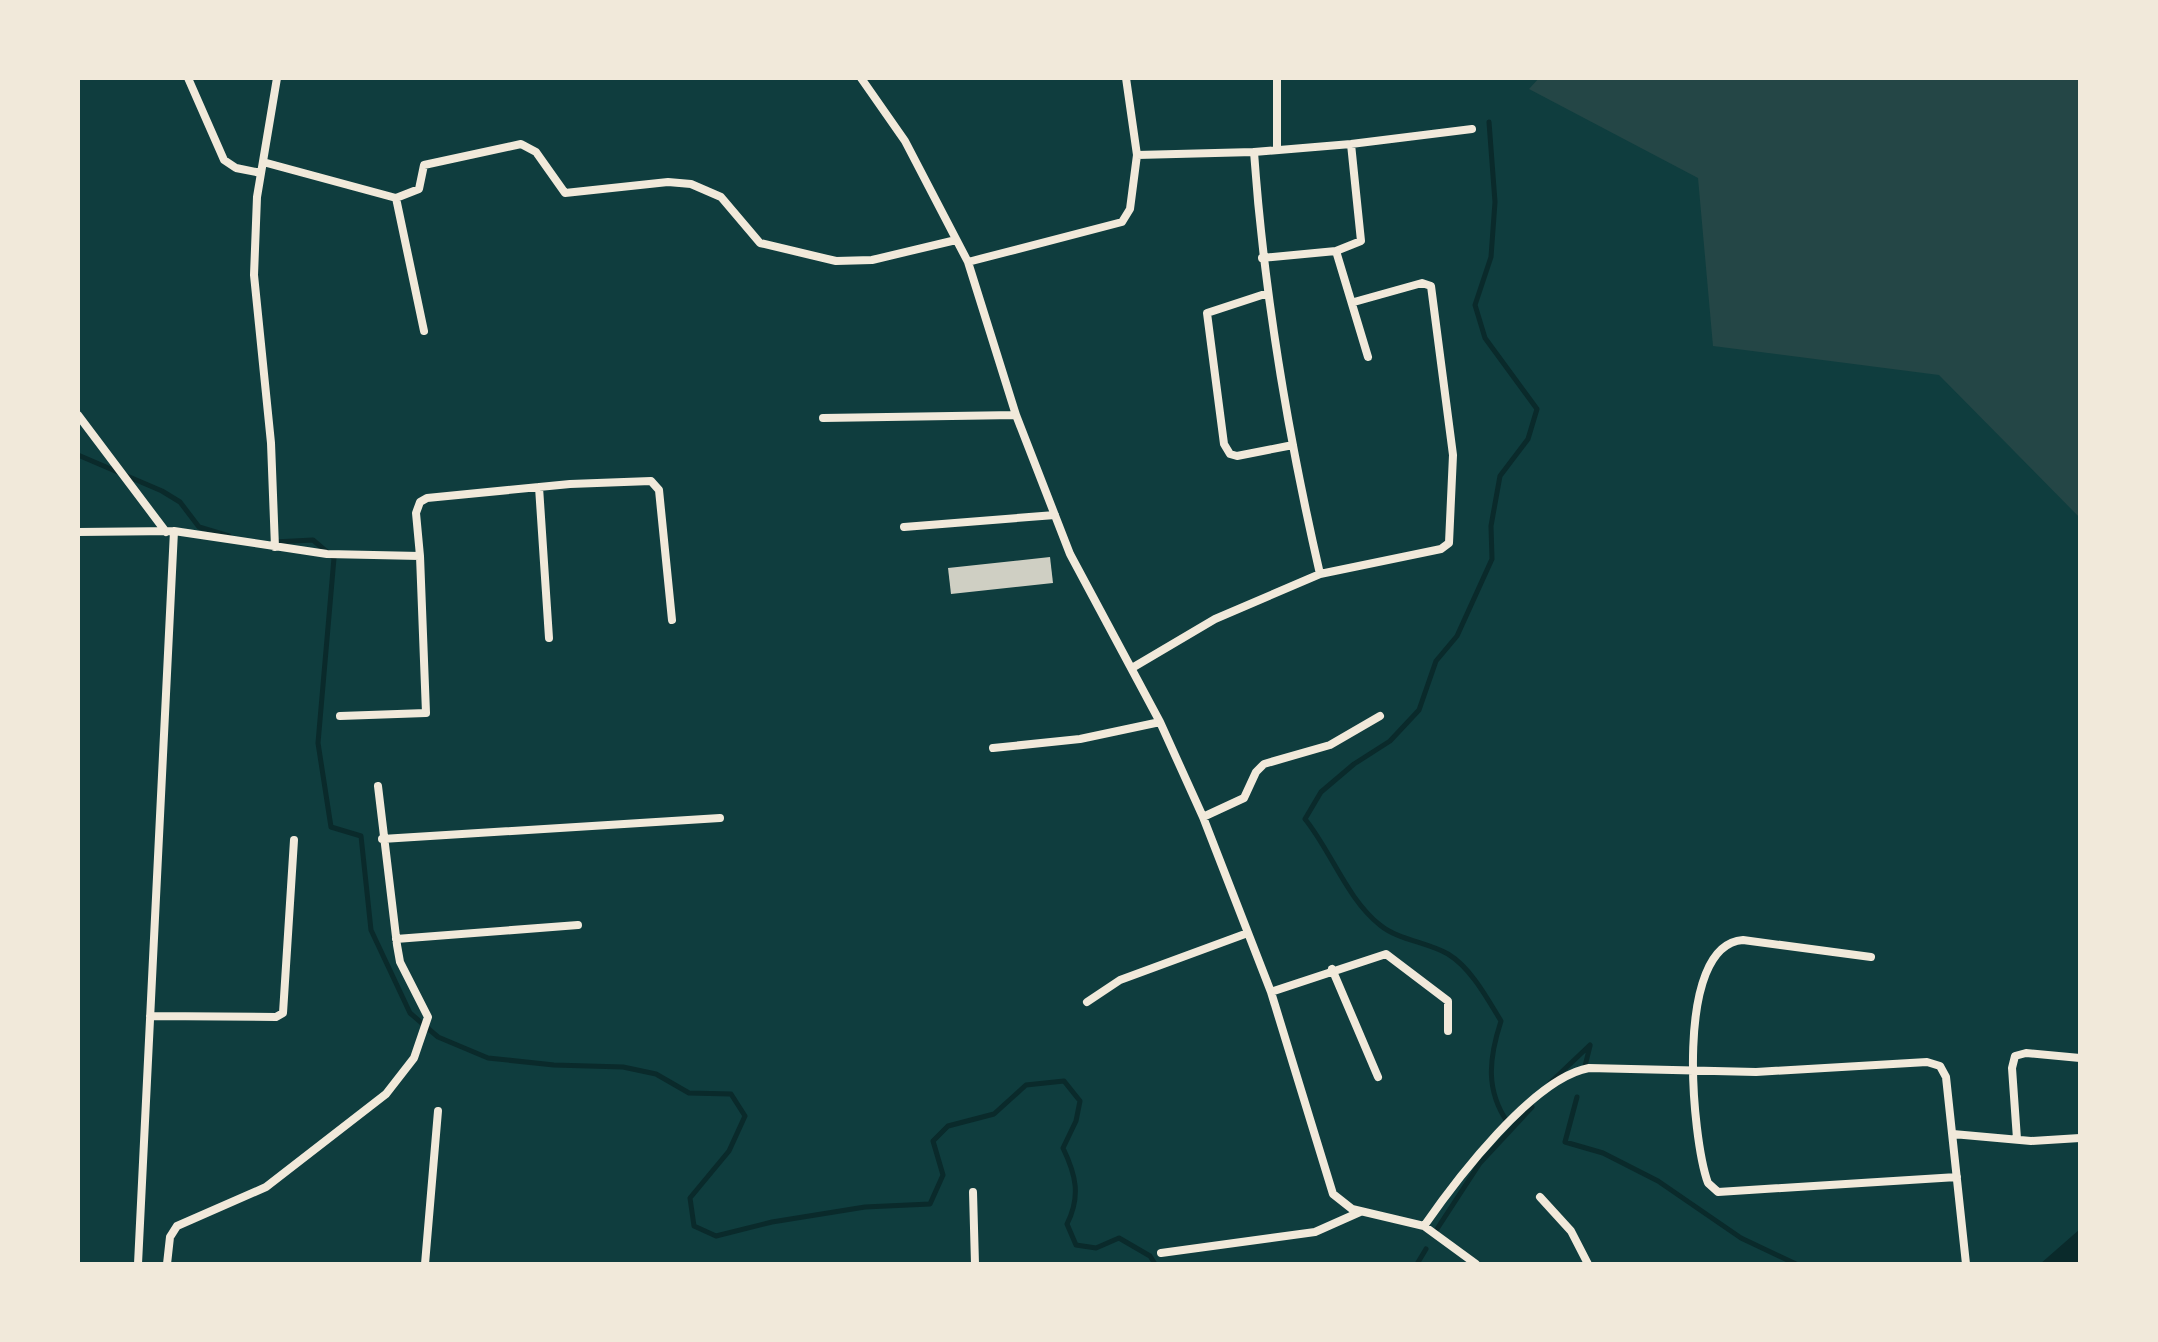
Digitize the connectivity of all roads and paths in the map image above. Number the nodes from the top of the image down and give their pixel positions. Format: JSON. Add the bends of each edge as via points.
{"nodes":[{"id":1,"x":188,"y":78,"type":"edge"},
{"id":2,"x":277,"y":78,"type":"edge"},
{"id":3,"x":861,"y":78,"type":"edge"},
{"id":4,"x":1126,"y":78,"type":"edge"},
{"id":5,"x":1277,"y":78,"type":"edge"},
{"id":6,"x":1472,"y":129,"type":"dead end"},
{"id":7,"x":1351,"y":144,"type":"junction"},
{"id":8,"x":1277,"y":149,"type":"junction"},
{"id":9,"x":1254,"y":152,"type":"junction"},
{"id":10,"x":1137,"y":155,"type":"junction"},
{"id":11,"x":263,"y":162,"type":"junction"},
{"id":12,"x":261,"y":173,"type":"junction"},
{"id":13,"x":396,"y":198,"type":"junction"},
{"id":14,"x":956,"y":240,"type":"junction"},
{"id":15,"x":1336,"y":251,"type":"junction"},
{"id":16,"x":1262,"y":258,"type":"junction"},
{"id":17,"x":968,"y":262,"type":"junction"},
{"id":18,"x":1268,"y":293,"type":"junction"},
{"id":19,"x":1354,"y":302,"type":"junction"},
{"id":20,"x":424,"y":331,"type":"dead end"},
{"id":21,"x":1368,"y":357,"type":"dead end"},
{"id":22,"x":78,"y":415,"type":"edge"},
{"id":23,"x":1016,"y":415,"type":"junction"},
{"id":24,"x":823,"y":418,"type":"dead end"},
{"id":25,"x":1293,"y":445,"type":"junction"},
{"id":26,"x":539,"y":487,"type":"junction"},
{"id":27,"x":1055,"y":515,"type":"junction"},
{"id":28,"x":904,"y":527,"type":"dead end"},
{"id":29,"x":170,"y":531,"type":"junction"},
{"id":30,"x":78,"y":532,"type":"edge"},
{"id":31,"x":274,"y":545,"type":"junction"},
{"id":32,"x":420,"y":556,"type":"junction"},
{"id":33,"x":1320,"y":574,"type":"junction"},
{"id":34,"x":672,"y":620,"type":"dead end"},
{"id":35,"x":549,"y":638,"type":"dead end"},
{"id":36,"x":1132,"y":668,"type":"junction"},
{"id":37,"x":340,"y":716,"type":"dead end"},
{"id":38,"x":1380,"y":716,"type":"dead end"},
{"id":39,"x":1160,"y":722,"type":"junction"},
{"id":40,"x":993,"y":748,"type":"dead end"},
{"id":41,"x":378,"y":786,"type":"dead end"},
{"id":42,"x":1203,"y":817,"type":"junction"},
{"id":43,"x":720,"y":818,"type":"dead end"},
{"id":44,"x":382,"y":839,"type":"junction"},
{"id":45,"x":294,"y":840,"type":"dead end"},
{"id":46,"x":578,"y":925,"type":"dead end"},
{"id":47,"x":1245,"y":934,"type":"junction"},
{"id":48,"x":396,"y":939,"type":"junction"},
{"id":49,"x":1871,"y":957,"type":"dead end"},
{"id":50,"x":1332,"y":969,"type":"junction"},
{"id":51,"x":1271,"y":992,"type":"junction"},
{"id":52,"x":1087,"y":1002,"type":"dead end"},
{"id":53,"x":150,"y":1016,"type":"junction"},
{"id":54,"x":1448,"y":1031,"type":"dead end"},
{"id":55,"x":2080,"y":1058,"type":"edge"},
{"id":56,"x":1693,"y":1069,"type":"junction"},
{"id":57,"x":1378,"y":1077,"type":"dead end"},
{"id":58,"x":438,"y":1111,"type":"dead end"},
{"id":59,"x":1953,"y":1134,"type":"junction"},
{"id":60,"x":2080,"y":1138,"type":"edge"},
{"id":61,"x":2017,"y":1139,"type":"junction"},
{"id":62,"x":1957,"y":1177,"type":"junction"},
{"id":63,"x":973,"y":1192,"type":"dead end"},
{"id":64,"x":1540,"y":1197,"type":"dead end"},
{"id":65,"x":1360,"y":1211,"type":"junction"},
{"id":66,"x":1424,"y":1226,"type":"junction"},
{"id":67,"x":1161,"y":1253,"type":"dead end"},
{"id":68,"x":138,"y":1264,"type":"edge"},
{"id":69,"x":167,"y":1264,"type":"edge"},
{"id":70,"x":425,"y":1264,"type":"edge"},
{"id":71,"x":975,"y":1264,"type":"edge"},
{"id":72,"x":1476,"y":1264,"type":"edge"},
{"id":73,"x":1588,"y":1264,"type":"edge"},
{"id":74,"x":1966,"y":1264,"type":"edge"}],
"edges":[{"from":1,"to":12,"type":"street","via":[[224,160]]},
{"from":2,"to":11,"type":"street"},
{"from":3,"to":14,"type":"street","via":[[905,141]]},
{"from":4,"to":10,"type":"street"},
{"from":5,"to":8,"type":"street"},
{"from":6,"to":7,"type":"street"},
{"from":7,"to":8,"type":"street"},
{"from":7,"to":15,"type":"street","via":[[1363,239]]},
{"from":8,"to":9,"type":"street"},
{"from":9,"to":10,"type":"street"},
{"from":9,"to":16,"type":"street"},
{"from":10,"to":17,"type":"street","via":[[1130,209],[1122,222]]},
{"from":11,"to":12,"type":"street"},
{"from":11,"to":13,"type":"street"},
{"from":12,"to":31,"type":"street","via":[[254,275]]},
{"from":13,"to":14,"type":"street","via":[[419,189],[424,165],[521,144],[536,152],[565,193],[678,182],[717,194],[760,243],[773,248],[854,262]]},
{"from":13,"to":20,"type":"street"},
{"from":14,"to":17,"type":"street"},
{"from":15,"to":16,"type":"street"},
{"from":15,"to":19,"type":"street"},
{"from":16,"to":18,"type":"street"},
{"from":17,"to":23,"type":"street"},
{"from":18,"to":25,"type":"street"},
{"from":18,"to":25,"type":"street","via":[[1207,313],[1224,444],[1237,456]]},
{"from":19,"to":21,"type":"street"},
{"from":19,"to":33,"type":"street","via":[[1422,283],[1431,286],[1453,455],[1451,536],[1441,549]]},
{"from":22,"to":29,"type":"street"},
{"from":23,"to":24,"type":"street"},
{"from":23,"to":27,"type":"street"},
{"from":25,"to":33,"type":"street"},
{"from":26,"to":32,"type":"street","via":[[423,499],[416,513]]},
{"from":26,"to":34,"type":"street","via":[[654,483],[659,490]]},
{"from":26,"to":35,"type":"street"},
{"from":27,"to":28,"type":"street"},
{"from":27,"to":36,"type":"street","via":[[1070,554]]},
{"from":29,"to":30,"type":"street"},
{"from":29,"to":31,"type":"street"},
{"from":29,"to":53,"type":"street"},
{"from":31,"to":32,"type":"street","via":[[332,554]]},
{"from":32,"to":37,"type":"street","via":[[427,711]]},
{"from":33,"to":36,"type":"street","via":[[1215,619]]},
{"from":36,"to":39,"type":"street"},
{"from":38,"to":42,"type":"street","via":[[1330,745],[1264,764],[1244,798]]},
{"from":39,"to":40,"type":"street","via":[[1080,739]]},
{"from":39,"to":42,"type":"street"},
{"from":41,"to":44,"type":"street"},
{"from":42,"to":47,"type":"street"},
{"from":43,"to":44,"type":"street"},
{"from":44,"to":48,"type":"street"},
{"from":45,"to":53,"type":"street","via":[[283,1013]]},
{"from":46,"to":48,"type":"street"},
{"from":47,"to":51,"type":"street"},
{"from":47,"to":52,"type":"street","via":[[1120,980]]},
{"from":48,"to":69,"type":"street","via":[[400,962],[428,1017],[414,1058],[386,1094],[266,1187],[177,1226]]},
{"from":49,"to":56,"type":"street","via":[[1731,942],[1710,964],[1698,998]]},
{"from":50,"to":51,"type":"street"},
{"from":50,"to":54,"type":"street","via":[[1389,955],[1448,1001]]},
{"from":50,"to":57,"type":"street"},
{"from":51,"to":65,"type":"street","via":[[1333,1194],[1344,1206]]},
{"from":53,"to":68,"type":"street"},
{"from":55,"to":61,"type":"street","via":[[2015,1056]]},
{"from":56,"to":59,"type":"street","via":[[1756,1072],[1935,1063],[1946,1077]]},
{"from":56,"to":62,"type":"street","via":[[1704,1173],[1718,1192]]},
{"from":56,"to":66,"type":"street","via":[[1589,1068],[1570,1073],[1507,1124]]},
{"from":58,"to":70,"type":"street"},
{"from":59,"to":61,"type":"street"},
{"from":59,"to":62,"type":"street"},
{"from":60,"to":61,"type":"street"},
{"from":62,"to":74,"type":"street"},
{"from":63,"to":71,"type":"street"},
{"from":64,"to":73,"type":"street","via":[[1571,1231]]},
{"from":65,"to":66,"type":"street"},
{"from":65,"to":67,"type":"street","via":[[1315,1232]]},
{"from":66,"to":72,"type":"street"}]}
